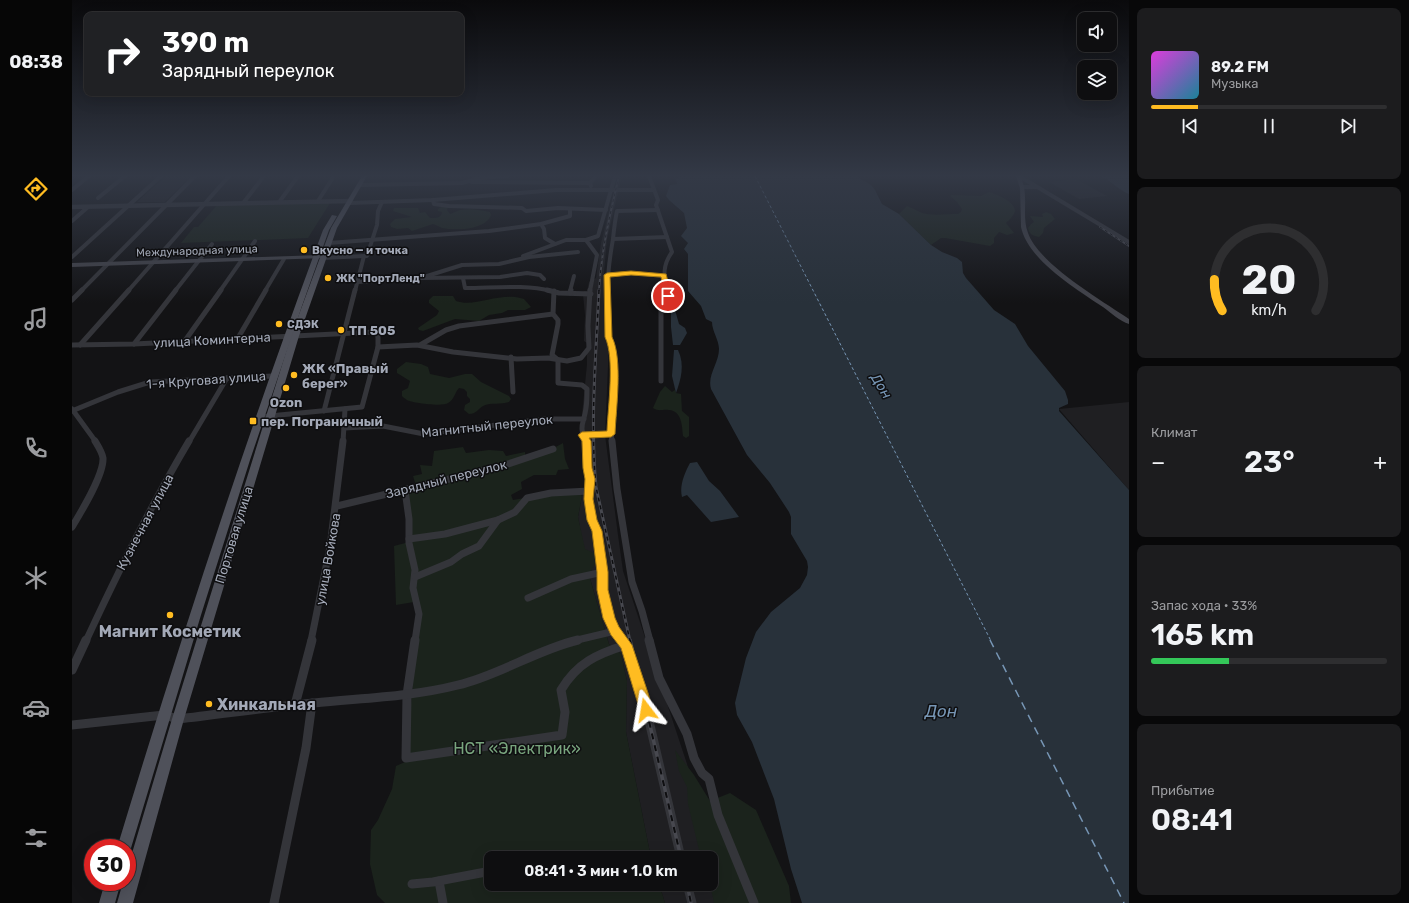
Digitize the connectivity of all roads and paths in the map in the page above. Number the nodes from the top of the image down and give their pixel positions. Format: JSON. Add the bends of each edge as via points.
{"nodes":[{"id":1,"x":115,"y":218,"type":"edge"},
{"id":2,"x":153,"y":218,"type":"edge"},
{"id":3,"x":192,"y":218,"type":"edge"},
{"id":4,"x":337,"y":218,"type":"edge"},
{"id":5,"x":377,"y":218,"type":"edge"},
{"id":6,"x":562,"y":218,"type":"edge"},
{"id":7,"x":603,"y":218,"type":"edge"},
{"id":8,"x":615,"y":218,"type":"edge"},
{"id":9,"x":661,"y":218,"type":"edge"},
{"id":10,"x":1024,"y":218,"type":"edge"},
{"id":11,"x":1089,"y":218,"type":"edge"},
{"id":12,"x":333,"y":224,"type":"junction"},
{"id":13,"x":541,"y":224,"type":"junction"},
{"id":14,"x":667,"y":237,"type":"junction"},
{"id":15,"x":613,"y":239,"type":"junction"},
{"id":16,"x":586,"y":240,"type":"junction"},
{"id":17,"x":255,"y":241,"type":"dead end"},
{"id":18,"x":371,"y":241,"type":"junction"},
{"id":19,"x":1129,"y":242,"type":"edge"},
{"id":20,"x":329,"y":243,"type":"junction"},
{"id":21,"x":212,"y":244,"type":"dead end"},
{"id":22,"x":555,"y":244,"type":"junction"},
{"id":23,"x":578,"y":252,"type":"dead end"},
{"id":24,"x":364,"y":256,"type":"junction"},
{"id":25,"x":72,"y":257,"type":"edge"},
{"id":26,"x":320,"y":258,"type":"junction"},
{"id":27,"x":284,"y":259,"type":"junction"},
{"id":28,"x":242,"y":260,"type":"junction"},
{"id":29,"x":199,"y":261,"type":"junction"},
{"id":30,"x":152,"y":263,"type":"junction"},
{"id":31,"x":502,"y":263,"type":"junction"},
{"id":32,"x":107,"y":264,"type":"junction"},
{"id":33,"x":72,"y":265,"type":"edge"},
{"id":34,"x":607,"y":275,"type":"junction"},
{"id":35,"x":574,"y":276,"type":"dead end"},
{"id":36,"x":664,"y":276,"type":"junction"},
{"id":37,"x":420,"y":278,"type":"junction"},
{"id":38,"x":463,"y":278,"type":"junction"},
{"id":39,"x":544,"y":279,"type":"dead end"},
{"id":40,"x":358,"y":282,"type":"junction"},
{"id":41,"x":554,"y":291,"type":"junction"},
{"id":42,"x":570,"y":293,"type":"junction"},
{"id":43,"x":591,"y":294,"type":"junction"},
{"id":44,"x":72,"y":300,"type":"edge"},
{"id":45,"x":553,"y":314,"type":"junction"},
{"id":46,"x":1129,"y":322,"type":"edge"},
{"id":47,"x":345,"y":333,"type":"junction"},
{"id":48,"x":291,"y":336,"type":"junction"},
{"id":49,"x":238,"y":338,"type":"junction"},
{"id":50,"x":184,"y":342,"type":"junction"},
{"id":51,"x":134,"y":344,"type":"junction"},
{"id":52,"x":72,"y":345,"type":"edge"},
{"id":53,"x":80,"y":345,"type":"junction"},
{"id":54,"x":420,"y":345,"type":"junction"},
{"id":55,"x":378,"y":347,"type":"junction"},
{"id":56,"x":511,"y":357,"type":"junction"},
{"id":57,"x":558,"y":360,"type":"junction"},
{"id":58,"x":272,"y":376,"type":"junction"},
{"id":59,"x":227,"y":378,"type":"junction"},
{"id":60,"x":660,"y":381,"type":"dead end"},
{"id":61,"x":513,"y":392,"type":"dead end"},
{"id":62,"x":345,"y":409,"type":"junction"},
{"id":63,"x":72,"y":411,"type":"edge"},
{"id":64,"x":324,"y":411,"type":"junction"},
{"id":65,"x":271,"y":416,"type":"junction"},
{"id":66,"x":259,"y":417,"type":"junction"},
{"id":67,"x":584,"y":419,"type":"junction"},
{"id":68,"x":344,"y":428,"type":"junction"},
{"id":69,"x":611,"y":434,"type":"junction"},
{"id":70,"x":582,"y":435,"type":"junction"},
{"id":71,"x":553,"y":448,"type":"dead end"},
{"id":72,"x":405,"y":490,"type":"junction"},
{"id":73,"x":589,"y":491,"type":"junction"},
{"id":74,"x":337,"y":506,"type":"junction"},
{"id":75,"x":498,"y":520,"type":"junction"},
{"id":76,"x":72,"y":528,"type":"edge"},
{"id":77,"x":409,"y":539,"type":"junction"},
{"id":78,"x":603,"y":572,"type":"junction"},
{"id":79,"x":416,"y":577,"type":"junction"},
{"id":80,"x":528,"y":598,"type":"dead end"},
{"id":81,"x":615,"y":631,"type":"junction"},
{"id":82,"x":626,"y":645,"type":"junction"},
{"id":83,"x":72,"y":670,"type":"edge"},
{"id":84,"x":407,"y":695,"type":"junction"},
{"id":85,"x":312,"y":703,"type":"junction"},
{"id":86,"x":295,"y":705,"type":"junction"},
{"id":87,"x":164,"y":715,"type":"junction"},
{"id":88,"x":178,"y":719,"type":"junction"},
{"id":89,"x":72,"y":725,"type":"edge"},
{"id":90,"x":127,"y":839,"type":"edge"},
{"id":91,"x":679,"y":851,"type":"edge"},
{"id":92,"x":484,"y":872,"type":"edge"},
{"id":93,"x":439,"y":881,"type":"junction"},
{"id":94,"x":412,"y":884,"type":"dead end"},
{"id":95,"x":110,"y":891,"type":"edge"},
{"id":96,"x":689,"y":891,"type":"edge"},
{"id":97,"x":107,"y":903,"type":"edge"},
{"id":98,"x":125,"y":903,"type":"edge"},
{"id":99,"x":274,"y":903,"type":"edge"},
{"id":100,"x":443,"y":903,"type":"edge"},
{"id":101,"x":692,"y":903,"type":"edge"},
{"id":102,"x":754,"y":903,"type":"edge"}],
"edges":[{"from":1,"to":25,"type":"street"},
{"from":2,"to":32,"type":"street"},
{"from":3,"to":30,"type":"street"},
{"from":4,"to":12,"type":"main road","name":"Портовая улица"},
{"from":5,"to":18,"type":"street"},
{"from":6,"to":13,"type":"street"},
{"from":7,"to":16,"type":"street","via":[[598,236]]},
{"from":8,"to":15,"type":"street"},
{"from":9,"to":14,"type":"street"},
{"from":10,"to":46,"type":"main road","via":[[1026,234],[1036,252]]},
{"from":11,"to":19,"type":"street"},
{"from":12,"to":20,"type":"main road","name":"Портовая улица"},
{"from":12,"to":26,"type":"main road","name":"Портовая улица"},
{"from":13,"to":18,"type":"street"},
{"from":13,"to":22,"type":"street","via":[[545,238]]},
{"from":14,"to":15,"type":"street"},
{"from":14,"to":36,"type":"street","via":[[672,252],[666,261]]},
{"from":15,"to":34,"type":"street"},
{"from":16,"to":22,"type":"street","via":[[566,240]]},
{"from":16,"to":43,"type":"street","via":[[597,255],[592,272]]},
{"from":17,"to":28,"type":"street"},
{"from":18,"to":20,"type":"street"},
{"from":18,"to":24,"type":"street","via":[[367,256]]},
{"from":20,"to":26,"type":"main road","name":"Портовая улица"},
{"from":21,"to":29,"type":"street"},
{"from":22,"to":31,"type":"street"},
{"from":23,"to":31,"type":"street","via":[[529,257]]},
{"from":24,"to":26,"type":"street","name":"Международная улица"},
{"from":24,"to":40,"type":"street"},
{"from":26,"to":27,"type":"main road","name":"Международная улица"},
{"from":26,"to":48,"type":"main road","name":"Портовая улица"},
{"from":27,"to":28,"type":"main road","name":"Международная улица"},
{"from":27,"to":49,"type":"street"},
{"from":28,"to":29,"type":"main road","name":"Международная улица"},
{"from":28,"to":50,"type":"street"},
{"from":29,"to":30,"type":"main road","name":"Международная улица"},
{"from":29,"to":51,"type":"street"},
{"from":30,"to":32,"type":"main road","name":"Международная улица"},
{"from":30,"to":53,"type":"street"},
{"from":31,"to":37,"type":"street","via":[[462,265]]},
{"from":32,"to":33,"type":"main road","name":"Международная улица"},
{"from":32,"to":44,"type":"street"},
{"from":34,"to":36,"type":"street","via":[[631,273]]},
{"from":34,"to":69,"type":"street","via":[[608,337],[612,344],[614,370]]},
{"from":35,"to":42,"type":"street"},
{"from":36,"to":60,"type":"street","via":[[668,296],[661,310]]},
{"from":37,"to":38,"type":"street"},
{"from":37,"to":40,"type":"street"},
{"from":38,"to":39,"type":"street","via":[[532,273]]},
{"from":38,"to":41,"type":"street","via":[[465,288]]},
{"from":40,"to":47,"type":"street"},
{"from":41,"to":42,"type":"street"},
{"from":41,"to":45,"type":"street"},
{"from":42,"to":43,"type":"street"},
{"from":43,"to":57,"type":"street","via":[[587,332],[589,348],[581,358]]},
{"from":45,"to":54,"type":"street","via":[[459,326],[446,330]]},
{"from":45,"to":57,"type":"street","via":[[559,325],[552,355]]},
{"from":47,"to":48,"type":"street","name":"улица Коминтерна"},
{"from":47,"to":55,"type":"street","name":"улица Коминтерна","via":[[375,332]]},
{"from":47,"to":64,"type":"street"},
{"from":48,"to":49,"type":"street","name":"улица Коминтерна"},
{"from":48,"to":58,"type":"main road","name":"Портовая улица"},
{"from":48,"to":65,"type":"main road","name":"Портовая улица"},
{"from":49,"to":50,"type":"street","name":"улица Коминтерна"},
{"from":50,"to":51,"type":"street","name":"улица Коминтерна"},
{"from":51,"to":53,"type":"street","name":"улица Коминтерна"},
{"from":52,"to":53,"type":"street","name":"улица Коминтерна"},
{"from":54,"to":55,"type":"street"},
{"from":54,"to":56,"type":"street","via":[[453,352]]},
{"from":55,"to":62,"type":"street","via":[[362,407]]},
{"from":56,"to":57,"type":"street"},
{"from":56,"to":61,"type":"street"},
{"from":57,"to":67,"type":"street","via":[[558,383],[574,383],[587,389]]},
{"from":58,"to":59,"type":"street","name":"1-я Круговая улица"},
{"from":58,"to":66,"type":"main road","name":"Портовая улица"},
{"from":59,"to":63,"type":"street","name":"1-я Круговая улица","via":[[150,382]]},
{"from":59,"to":83,"type":"street","name":"Кузнечная улица","via":[[161,488],[126,555]]},
{"from":62,"to":64,"type":"street"},
{"from":62,"to":68,"type":"street","name":"улица Войкова"},
{"from":63,"to":76,"type":"street","via":[[98,445],[103,459],[97,480]]},
{"from":64,"to":65,"type":"street"},
{"from":65,"to":66,"type":"street"},
{"from":65,"to":88,"type":"main road","name":"Портовая улица"},
{"from":66,"to":87,"type":"main road","name":"Портовая улица"},
{"from":67,"to":68,"type":"street","name":"Магнитный переулок","via":[[544,419],[424,434],[383,426]]},
{"from":67,"to":70,"type":"street","via":[[581,424]]},
{"from":68,"to":74,"type":"street","name":"улица Войкова"},
{"from":69,"to":70,"type":"street"},
{"from":69,"to":102,"type":"street","via":[[632,582],[659,678],[687,734],[694,758],[709,780],[718,815]]},
{"from":70,"to":73,"type":"street","via":[[586,441]]},
{"from":71,"to":72,"type":"street","name":"Зарядный переулок","via":[[499,467]]},
{"from":72,"to":74,"type":"street","name":"Зарядный переулок"},
{"from":72,"to":77,"type":"street","via":[[410,519]]},
{"from":73,"to":75,"type":"street","via":[[551,493],[527,498],[515,512]]},
{"from":73,"to":78,"type":"street","via":[[588,499],[597,531]]},
{"from":74,"to":86,"type":"street","name":"улица Войкова","via":[[322,594]]},
{"from":75,"to":77,"type":"street","via":[[445,534]]},
{"from":75,"to":79,"type":"street","via":[[479,546]]},
{"from":77,"to":79,"type":"street"},
{"from":78,"to":80,"type":"street","via":[[571,579]]},
{"from":78,"to":81,"type":"street","via":[[603,590],[609,618]]},
{"from":79,"to":84,"type":"street","via":[[413,588],[418,614]]},
{"from":81,"to":82,"type":"street"},
{"from":81,"to":84,"type":"street","via":[[564,643],[495,673],[459,685]]},
{"from":82,"to":84,"type":"street","via":[[601,653],[579,666],[566,680],[561,690],[566,707],[562,735],[406,758]]},
{"from":82,"to":91,"type":"street","via":[[643,696]]},
{"from":84,"to":85,"type":"street"},
{"from":85,"to":86,"type":"street"},
{"from":85,"to":99,"type":"street","via":[[306,748]]},
{"from":86,"to":88,"type":"street"},
{"from":87,"to":88,"type":"street"},
{"from":87,"to":89,"type":"street"},
{"from":87,"to":90,"type":"main road","name":"Портовая улица"},
{"from":88,"to":98,"type":"main road","name":"Портовая улица"},
{"from":92,"to":93,"type":"street"},
{"from":93,"to":94,"type":"street"},
{"from":93,"to":100,"type":"street"},
{"from":95,"to":97,"type":"main road"},
{"from":96,"to":101,"type":"street"}]}
